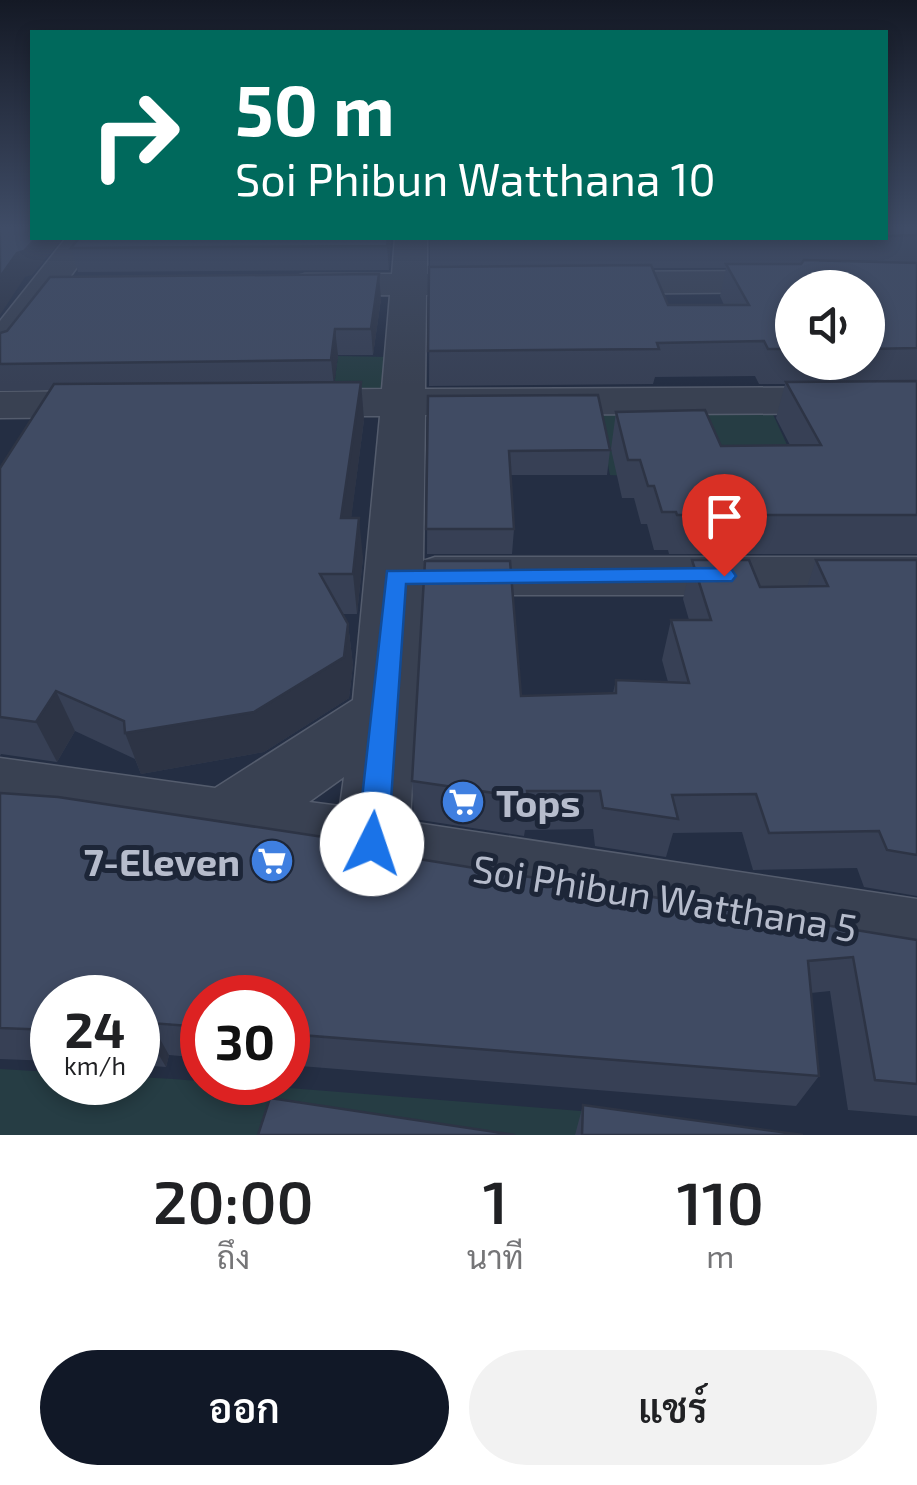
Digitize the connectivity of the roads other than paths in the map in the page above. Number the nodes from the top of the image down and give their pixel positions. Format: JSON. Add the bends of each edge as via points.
{"nodes":[{"id":1,"x":48,"y":279,"type":"edge"},
{"id":2,"x":317,"y":279,"type":"edge"},
{"id":3,"x":409,"y":279,"type":"edge"},
{"id":4,"x":513,"y":279,"type":"edge"},
{"id":5,"x":917,"y":281,"type":"edge"},
{"id":6,"x":280,"y":286,"type":"edge"},
{"id":7,"x":87,"y":287,"type":"edge"},
{"id":8,"x":41,"y":288,"type":"junction"},
{"id":9,"x":0,"y":347,"type":"edge"},
{"id":10,"x":917,"y":400,"type":"edge"},
{"id":11,"x":402,"y":403,"type":"junction"},
{"id":12,"x":154,"y":404,"type":"edge"},
{"id":13,"x":246,"y":404,"type":"edge"},
{"id":14,"x":0,"y":405,"type":"edge"},
{"id":15,"x":395,"y":576,"type":"junction"},
{"id":16,"x":917,"y":576,"type":"edge"},
{"id":17,"x":382,"y":715,"type":"junction"},
{"id":18,"x":0,"y":788,"type":"edge"},
{"id":19,"x":226,"y":820,"type":"junction"},
{"id":20,"x":372,"y":844,"type":"junction"},
{"id":21,"x":917,"y":938,"type":"edge"}],
"edges":[{"from":1,"to":8,"type":"street"},
{"from":2,"to":6,"type":"street"},
{"from":3,"to":11,"type":"street"},
{"from":4,"to":5,"type":"street"},
{"from":7,"to":8,"type":"street"},
{"from":8,"to":9,"type":"street"},
{"from":10,"to":11,"type":"street"},
{"from":11,"to":13,"type":"street"},
{"from":11,"to":15,"type":"street"},
{"from":12,"to":14,"type":"street"},
{"from":15,"to":16,"type":"street"},
{"from":15,"to":17,"type":"street"},
{"from":17,"to":19,"type":"street"},
{"from":17,"to":20,"type":"street"},
{"from":18,"to":19,"type":"street","name":"Soi Phibun Watthana 5"},
{"from":19,"to":20,"type":"street","name":"Soi Phibun Watthana 5"},
{"from":20,"to":21,"type":"street","name":"Soi Phibun Watthana 5","via":[[398,854]]}]}
